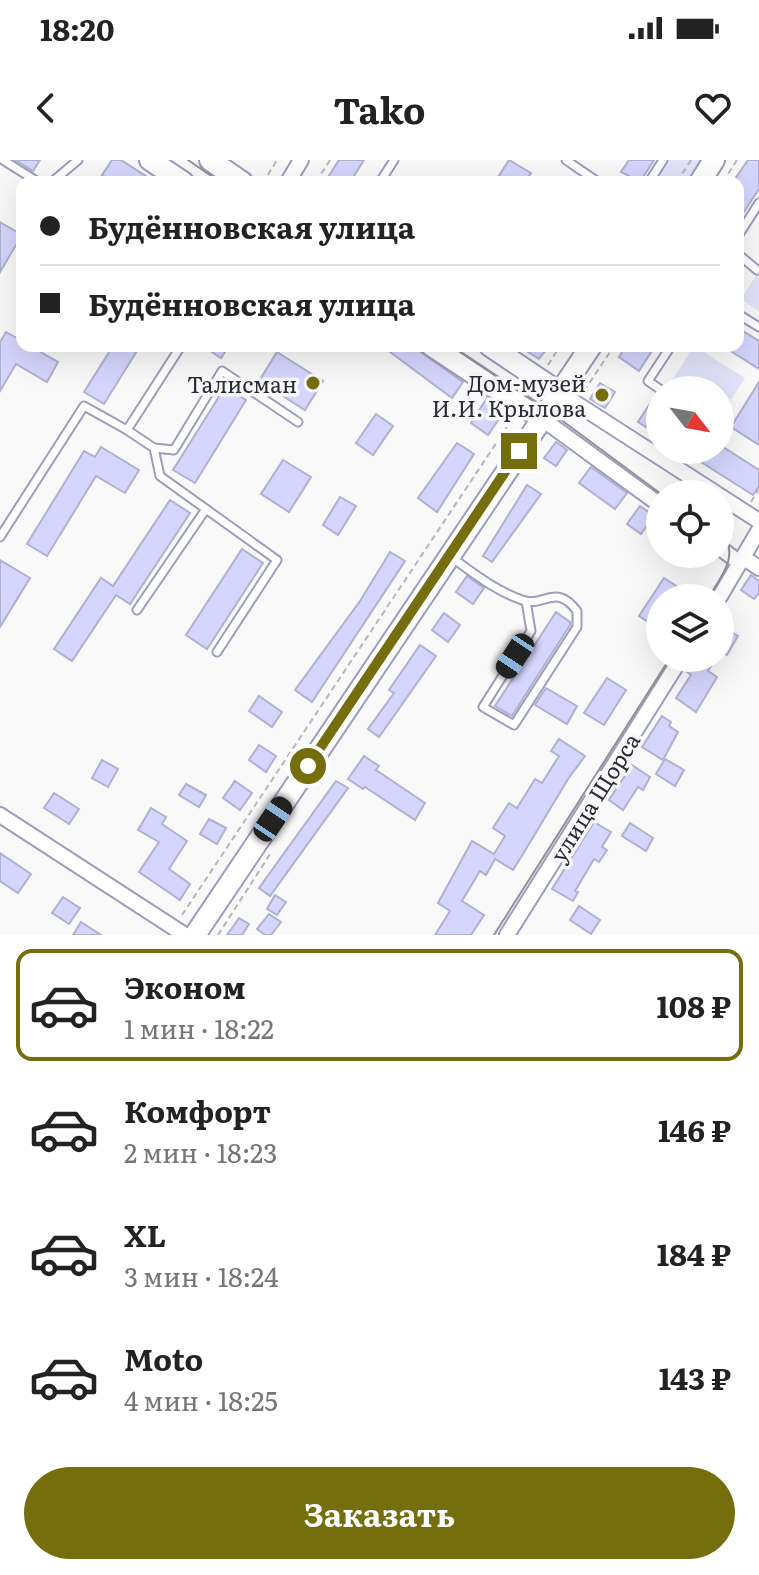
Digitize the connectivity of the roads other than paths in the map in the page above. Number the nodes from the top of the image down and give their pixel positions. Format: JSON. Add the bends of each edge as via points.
{"nodes":[{"id":1,"x":3,"y":160,"type":"edge"},
{"id":2,"x":78,"y":160,"type":"edge"},
{"id":3,"x":150,"y":160,"type":"edge"},
{"id":4,"x":210,"y":160,"type":"edge"},
{"id":5,"x":566,"y":160,"type":"edge"},
{"id":6,"x":28,"y":176,"type":"edge"},
{"id":7,"x":59,"y":176,"type":"edge"},
{"id":8,"x":174,"y":176,"type":"edge"},
{"id":9,"x":233,"y":176,"type":"edge"},
{"id":10,"x":589,"y":176,"type":"edge"},
{"id":11,"x":759,"y":203,"type":"edge"},
{"id":12,"x":744,"y":227,"type":"edge"},
{"id":13,"x":744,"y":259,"type":"edge"},
{"id":14,"x":757,"y":270,"type":"dead end"},
{"id":15,"x":177,"y":352,"type":"edge"},
{"id":16,"x":441,"y":352,"type":"edge"},
{"id":17,"x":499,"y":352,"type":"edge"},
{"id":18,"x":587,"y":352,"type":"edge"},
{"id":19,"x":667,"y":352,"type":"edge"},
{"id":20,"x":651,"y":376,"type":"edge"},
{"id":21,"x":560,"y":393,"type":"junction"},
{"id":22,"x":541,"y":418,"type":"junction"},
{"id":23,"x":298,"y":422,"type":"dead end"},
{"id":24,"x":127,"y":430,"type":"junction"},
{"id":25,"x":154,"y":448,"type":"junction"},
{"id":26,"x":695,"y":480,"type":"edge"},
{"id":27,"x":646,"y":495,"type":"edge"},
{"id":28,"x":734,"y":505,"type":"edge"},
{"id":29,"x":206,"y":509,"type":"junction"},
{"id":30,"x":759,"y":521,"type":"edge"},
{"id":31,"x":759,"y":530,"type":"edge"},
{"id":32,"x":0,"y":537,"type":"edge"},
{"id":33,"x":449,"y":556,"type":"junction"},
{"id":34,"x":734,"y":556,"type":"edge"},
{"id":35,"x":742,"y":561,"type":"junction"},
{"id":36,"x":759,"y":568,"type":"edge"},
{"id":37,"x":728,"y":584,"type":"edge"},
{"id":38,"x":526,"y":601,"type":"junction"},
{"id":39,"x":137,"y":610,"type":"dead end"},
{"id":40,"x":217,"y":652,"type":"dead end"},
{"id":41,"x":672,"y":672,"type":"edge"},
{"id":42,"x":0,"y":815,"type":"edge"},
{"id":43,"x":179,"y":931,"type":"edge"},
{"id":44,"x":195,"y":935,"type":"edge"},
{"id":45,"x":507,"y":935,"type":"edge"}],
"edges":[{"from":1,"to":6,"type":"lane"},
{"from":2,"to":7,"type":"lane"},
{"from":3,"to":8,"type":"street"},
{"from":4,"to":9,"type":"street"},
{"from":5,"to":10,"type":"lane"},
{"from":11,"to":12,"type":"lane"},
{"from":13,"to":14,"type":"lane"},
{"from":15,"to":24,"type":"lane"},
{"from":16,"to":22,"type":"street"},
{"from":17,"to":21,"type":"street"},
{"from":18,"to":21,"type":"street"},
{"from":19,"to":20,"type":"lane"},
{"from":21,"to":22,"type":"street"},
{"from":21,"to":26,"type":"street"},
{"from":22,"to":27,"type":"street"},
{"from":22,"to":33,"type":"street"},
{"from":23,"to":25,"type":"lane","via":[[222,371],[174,450]]},
{"from":24,"to":25,"type":"lane"},
{"from":24,"to":32,"type":"lane","via":[[84,406]]},
{"from":25,"to":29,"type":"lane","via":[[160,476]]},
{"from":28,"to":30,"type":"street"},
{"from":29,"to":39,"type":"lane"},
{"from":29,"to":40,"type":"lane","via":[[277,560]]},
{"from":31,"to":35,"type":"street"},
{"from":33,"to":38,"type":"lane"},
{"from":33,"to":44,"type":"street"},
{"from":34,"to":35,"type":"street"},
{"from":35,"to":36,"type":"street"},
{"from":35,"to":37,"type":"street"},
{"from":38,"to":38,"type":"lane","via":[[557,596],[575,607],[578,619],[514,725],[483,707],[531,631]]},
{"from":41,"to":45,"type":"street","name":"улица Щорса"},
{"from":42,"to":43,"type":"street"}]}
